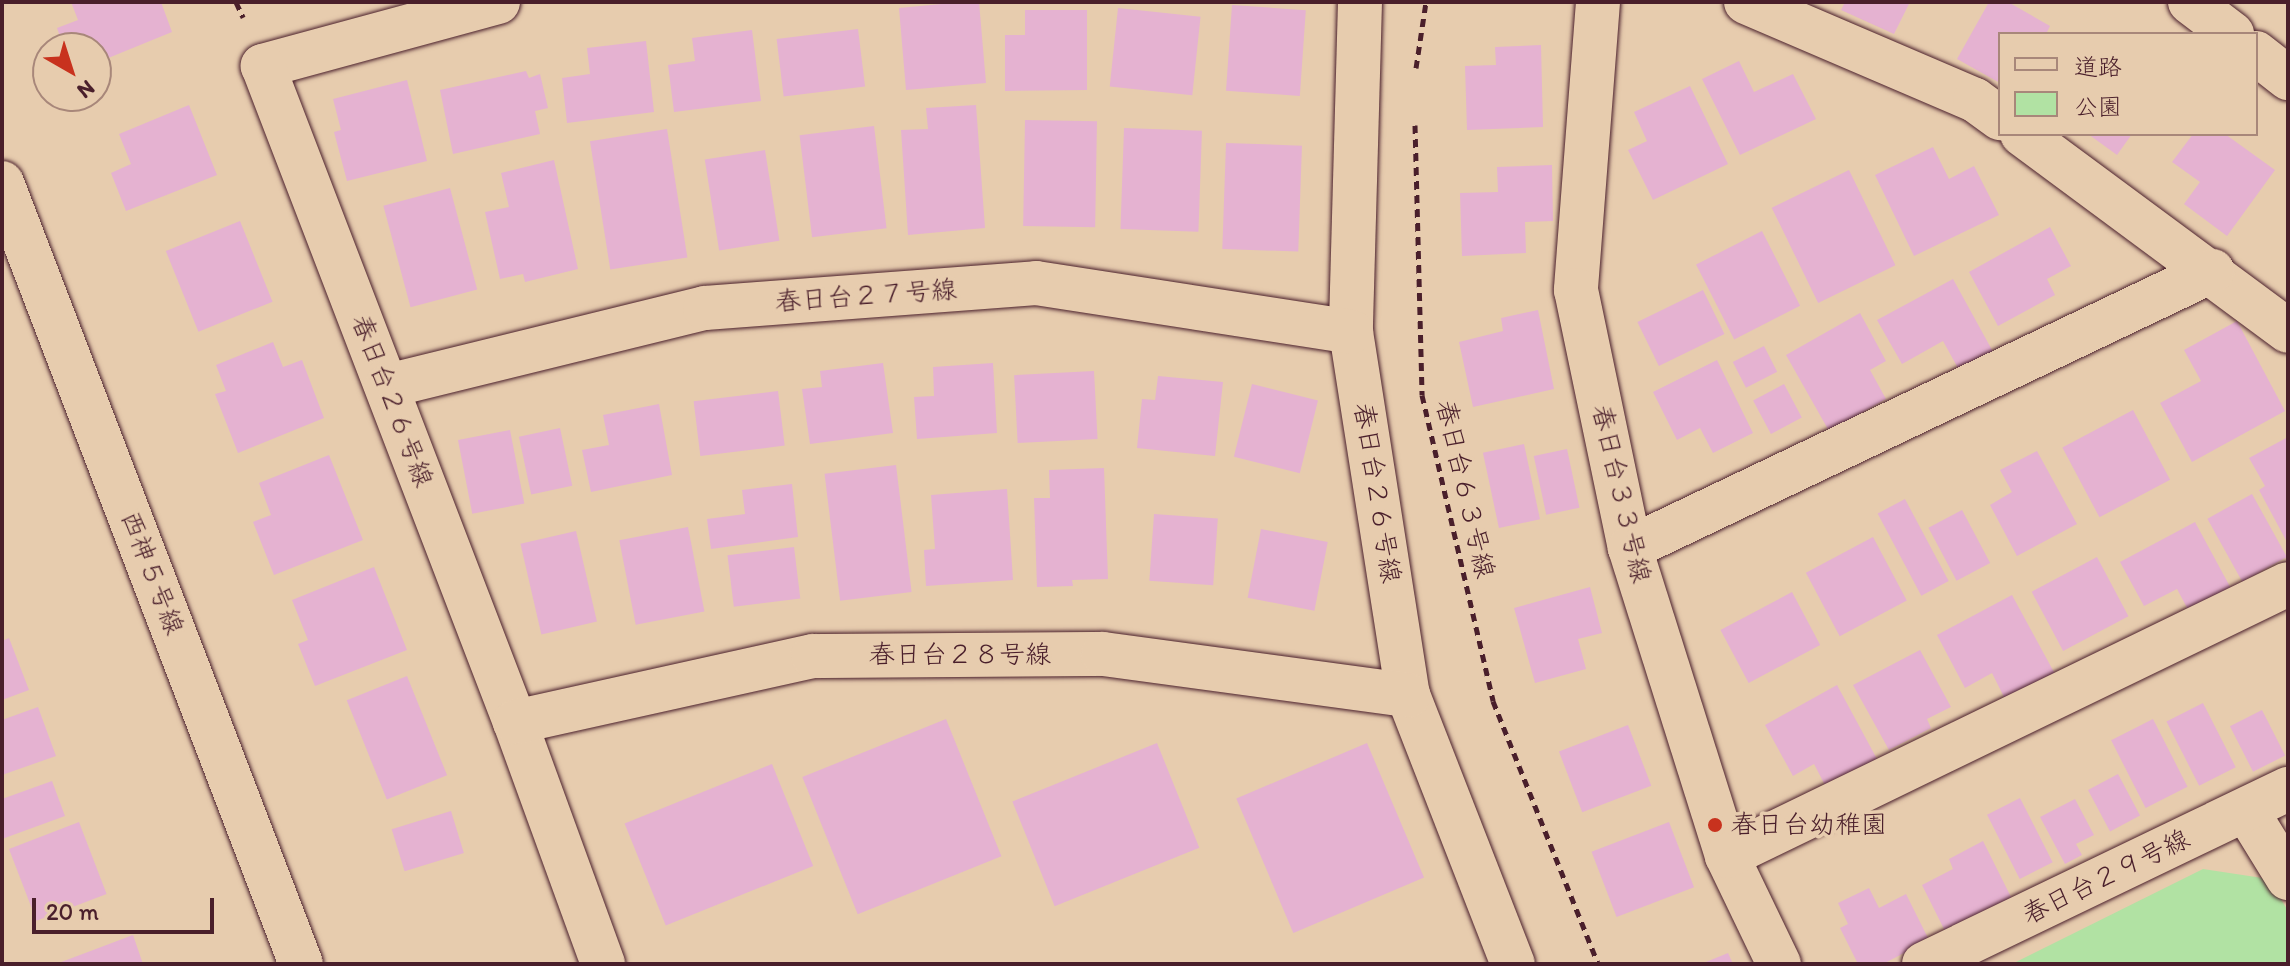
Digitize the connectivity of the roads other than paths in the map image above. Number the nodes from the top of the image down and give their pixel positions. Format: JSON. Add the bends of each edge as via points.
{"nodes":[{"id":1,"x":498,"y":2,"type":"edge"},
{"id":2,"x":1360,"y":2,"type":"edge"},
{"id":3,"x":1598,"y":2,"type":"edge"},
{"id":4,"x":1746,"y":2,"type":"edge"},
{"id":5,"x":2190,"y":2,"type":"edge"},
{"id":6,"x":2229,"y":32,"type":"edge"},
{"id":7,"x":2258,"y":55,"type":"edge"},
{"id":8,"x":2288,"y":78,"type":"edge"},
{"id":9,"x":1998,"y":117,"type":"edge"},
{"id":10,"x":2025,"y":136,"type":"edge"},
{"id":11,"x":2,"y":183,"type":"edge"},
{"id":12,"x":2212,"y":271,"type":"junction"},
{"id":13,"x":2288,"y":331,"type":"edge"},
{"id":14,"x":1351,"y":332,"type":"junction"},
{"id":15,"x":387,"y":386,"type":"junction"},
{"id":16,"x":1630,"y":548,"type":"junction"},
{"id":17,"x":2288,"y":584,"type":"edge"},
{"id":18,"x":1408,"y":695,"type":"junction"},
{"id":19,"x":515,"y":722,"type":"junction"},
{"id":20,"x":2288,"y":789,"type":"edge"},
{"id":21,"x":2246,"y":810,"type":"junction"},
{"id":22,"x":1727,"y":856,"type":"junction"},
{"id":23,"x":2288,"y":878,"type":"edge"},
{"id":24,"x":301,"y":964,"type":"edge"},
{"id":25,"x":603,"y":964,"type":"edge"},
{"id":26,"x":1513,"y":964,"type":"edge"},
{"id":27,"x":1779,"y":964,"type":"edge"},
{"id":28,"x":1924,"y":964,"type":"edge"}],
"edges":[{"from":1,"to":15,"type":"street","name":"春日台２６号線","via":[[263,66]]},
{"from":2,"to":14,"type":"street","name":"春日台２６号線"},
{"from":3,"to":16,"type":"street","name":"春日台３３号線","via":[[1576,290]]},
{"from":4,"to":9,"type":"street","via":[[1975,100]]},
{"from":5,"to":6,"type":"street"},
{"from":7,"to":8,"type":"street"},
{"from":10,"to":12,"type":"street"},
{"from":11,"to":24,"type":"street","name":"西神５号線"},
{"from":12,"to":13,"type":"street"},
{"from":12,"to":16,"type":"street"},
{"from":14,"to":15,"type":"street","name":"春日台２７号線","via":[[1036,283],[705,308]]},
{"from":14,"to":18,"type":"street","name":"春日台２６号線"},
{"from":15,"to":19,"type":"street","name":"春日台２６号線"},
{"from":16,"to":22,"type":"street","name":"春日台３３号線"},
{"from":17,"to":22,"type":"street"},
{"from":18,"to":19,"type":"street","name":"春日台２８号線","via":[[1103,654],[813,656]]},
{"from":18,"to":26,"type":"street","name":"春日台２６号線"},
{"from":19,"to":25,"type":"street","name":"春日台２６号線"},
{"from":20,"to":21,"type":"street","name":"春日台２９号線"},
{"from":21,"to":23,"type":"street"},
{"from":21,"to":28,"type":"street","name":"春日台２９号線"},
{"from":22,"to":27,"type":"street","name":"春日台３３号線"}]}
